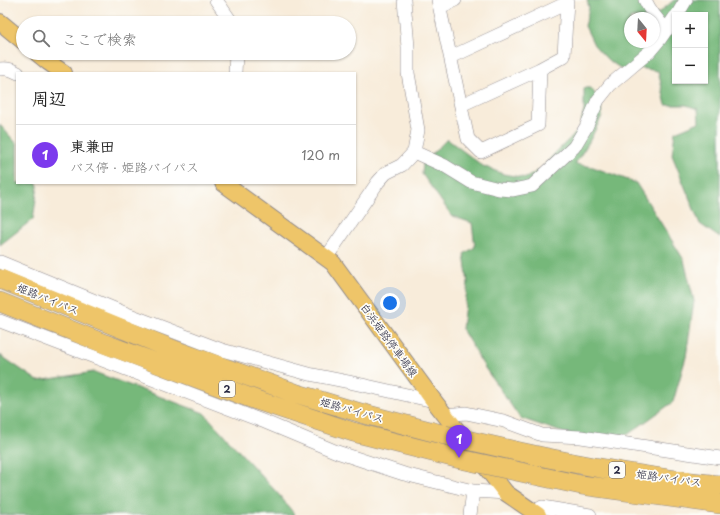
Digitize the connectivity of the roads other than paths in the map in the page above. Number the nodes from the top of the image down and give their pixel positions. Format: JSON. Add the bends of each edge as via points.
{"nodes":[{"id":1,"x":216,"y":0,"type":"edge"},
{"id":2,"x":404,"y":0,"type":"edge"},
{"id":3,"x":455,"y":0,"type":"edge"},
{"id":4,"x":645,"y":0,"type":"edge"},
{"id":5,"x":686,"y":0,"type":"edge"},
{"id":6,"x":567,"y":2,"type":"edge"},
{"id":7,"x":439,"y":4,"type":"edge"},
{"id":8,"x":678,"y":12,"type":"edge"},
{"id":9,"x":227,"y":16,"type":"edge"},
{"id":10,"x":0,"y":22,"type":"edge"},
{"id":11,"x":672,"y":22,"type":"edge"},
{"id":12,"x":667,"y":30,"type":"junction"},
{"id":13,"x":16,"y":35,"type":"edge"},
{"id":14,"x":450,"y":57,"type":"junction"},
{"id":15,"x":46,"y":60,"type":"edge"},
{"id":16,"x":236,"y":60,"type":"edge"},
{"id":17,"x":0,"y":68,"type":"edge"},
{"id":18,"x":540,"y":69,"type":"junction"},
{"id":19,"x":16,"y":72,"type":"edge"},
{"id":20,"x":63,"y":72,"type":"edge"},
{"id":21,"x":235,"y":72,"type":"edge"},
{"id":22,"x":461,"y":105,"type":"junction"},
{"id":23,"x":414,"y":152,"type":"junction"},
{"id":24,"x":225,"y":184,"type":"edge"},
{"id":25,"x":326,"y":258,"type":"junction"},
{"id":26,"x":0,"y":262,"type":"edge"},
{"id":27,"x":0,"y":279,"type":"edge"},
{"id":28,"x":0,"y":302,"type":"edge"},
{"id":29,"x":0,"y":321,"type":"edge"},
{"id":30,"x":434,"y":402,"type":"junction"},
{"id":31,"x":445,"y":415,"type":"junction"},
{"id":32,"x":720,"y":458,"type":"edge"},
{"id":33,"x":720,"y":485,"type":"edge"},
{"id":34,"x":473,"y":491,"type":"junction"},
{"id":35,"x":506,"y":493,"type":"junction"},
{"id":36,"x":720,"y":504,"type":"edge"},
{"id":37,"x":536,"y":514,"type":"edge"},
{"id":38,"x":470,"y":515,"type":"edge"},
{"id":39,"x":590,"y":515,"type":"edge"}],
"edges":[{"from":1,"to":9,"type":"street"},
{"from":2,"to":23,"type":"street","via":[[408,73],[418,130]]},
{"from":3,"to":7,"type":"street"},
{"from":4,"to":12,"type":"street","via":[[658,22]]},
{"from":5,"to":8,"type":"street"},
{"from":6,"to":14,"type":"street"},
{"from":6,"to":18,"type":"street","via":[[564,56]]},
{"from":7,"to":14,"type":"street"},
{"from":10,"to":13,"type":"main road"},
{"from":11,"to":12,"type":"street"},
{"from":12,"to":23,"type":"street","via":[[649,52],[610,85],[598,100],[574,147],[532,186],[513,190],[472,182]]},
{"from":14,"to":22,"type":"street"},
{"from":15,"to":20,"type":"main road"},
{"from":16,"to":21,"type":"street"},
{"from":17,"to":19,"type":"street"},
{"from":18,"to":22,"type":"street"},
{"from":18,"to":22,"type":"street","via":[[538,126],[480,152],[468,139]]},
{"from":23,"to":25,"type":"street","via":[[402,165],[386,173],[378,182]]},
{"from":24,"to":25,"type":"main road","name":"白浜姫路停車場線"},
{"from":25,"to":30,"type":"main road","name":"白浜姫路停車場線","via":[[333,263]]},
{"from":26,"to":30,"type":"street","via":[[222,350],[309,374]]},
{"from":27,"to":33,"type":"highway","name":"姫路バイパス","number":"2","bridge":true,"via":[[177,351],[295,393],[361,413],[574,464]]},
{"from":28,"to":36,"type":"highway","name":"姫路バイパス","number":"2","bridge":true,"via":[[256,400],[353,432],[460,459],[581,485]]},
{"from":29,"to":34,"type":"street","via":[[265,422],[336,452],[404,474]]},
{"from":30,"to":31,"type":"main road","name":"白浜姫路停車場線"},
{"from":31,"to":32,"type":"street","via":[[466,413],[504,421],[542,435],[581,437]]},
{"from":31,"to":35,"type":"main road","name":"白浜姫路停車場線"},
{"from":34,"to":35,"type":"street"},
{"from":34,"to":38,"type":"street"},
{"from":35,"to":37,"type":"main road","name":"白浜姫路停車場線"},
{"from":37,"to":39,"type":"street","via":[[542,507]]}]}
